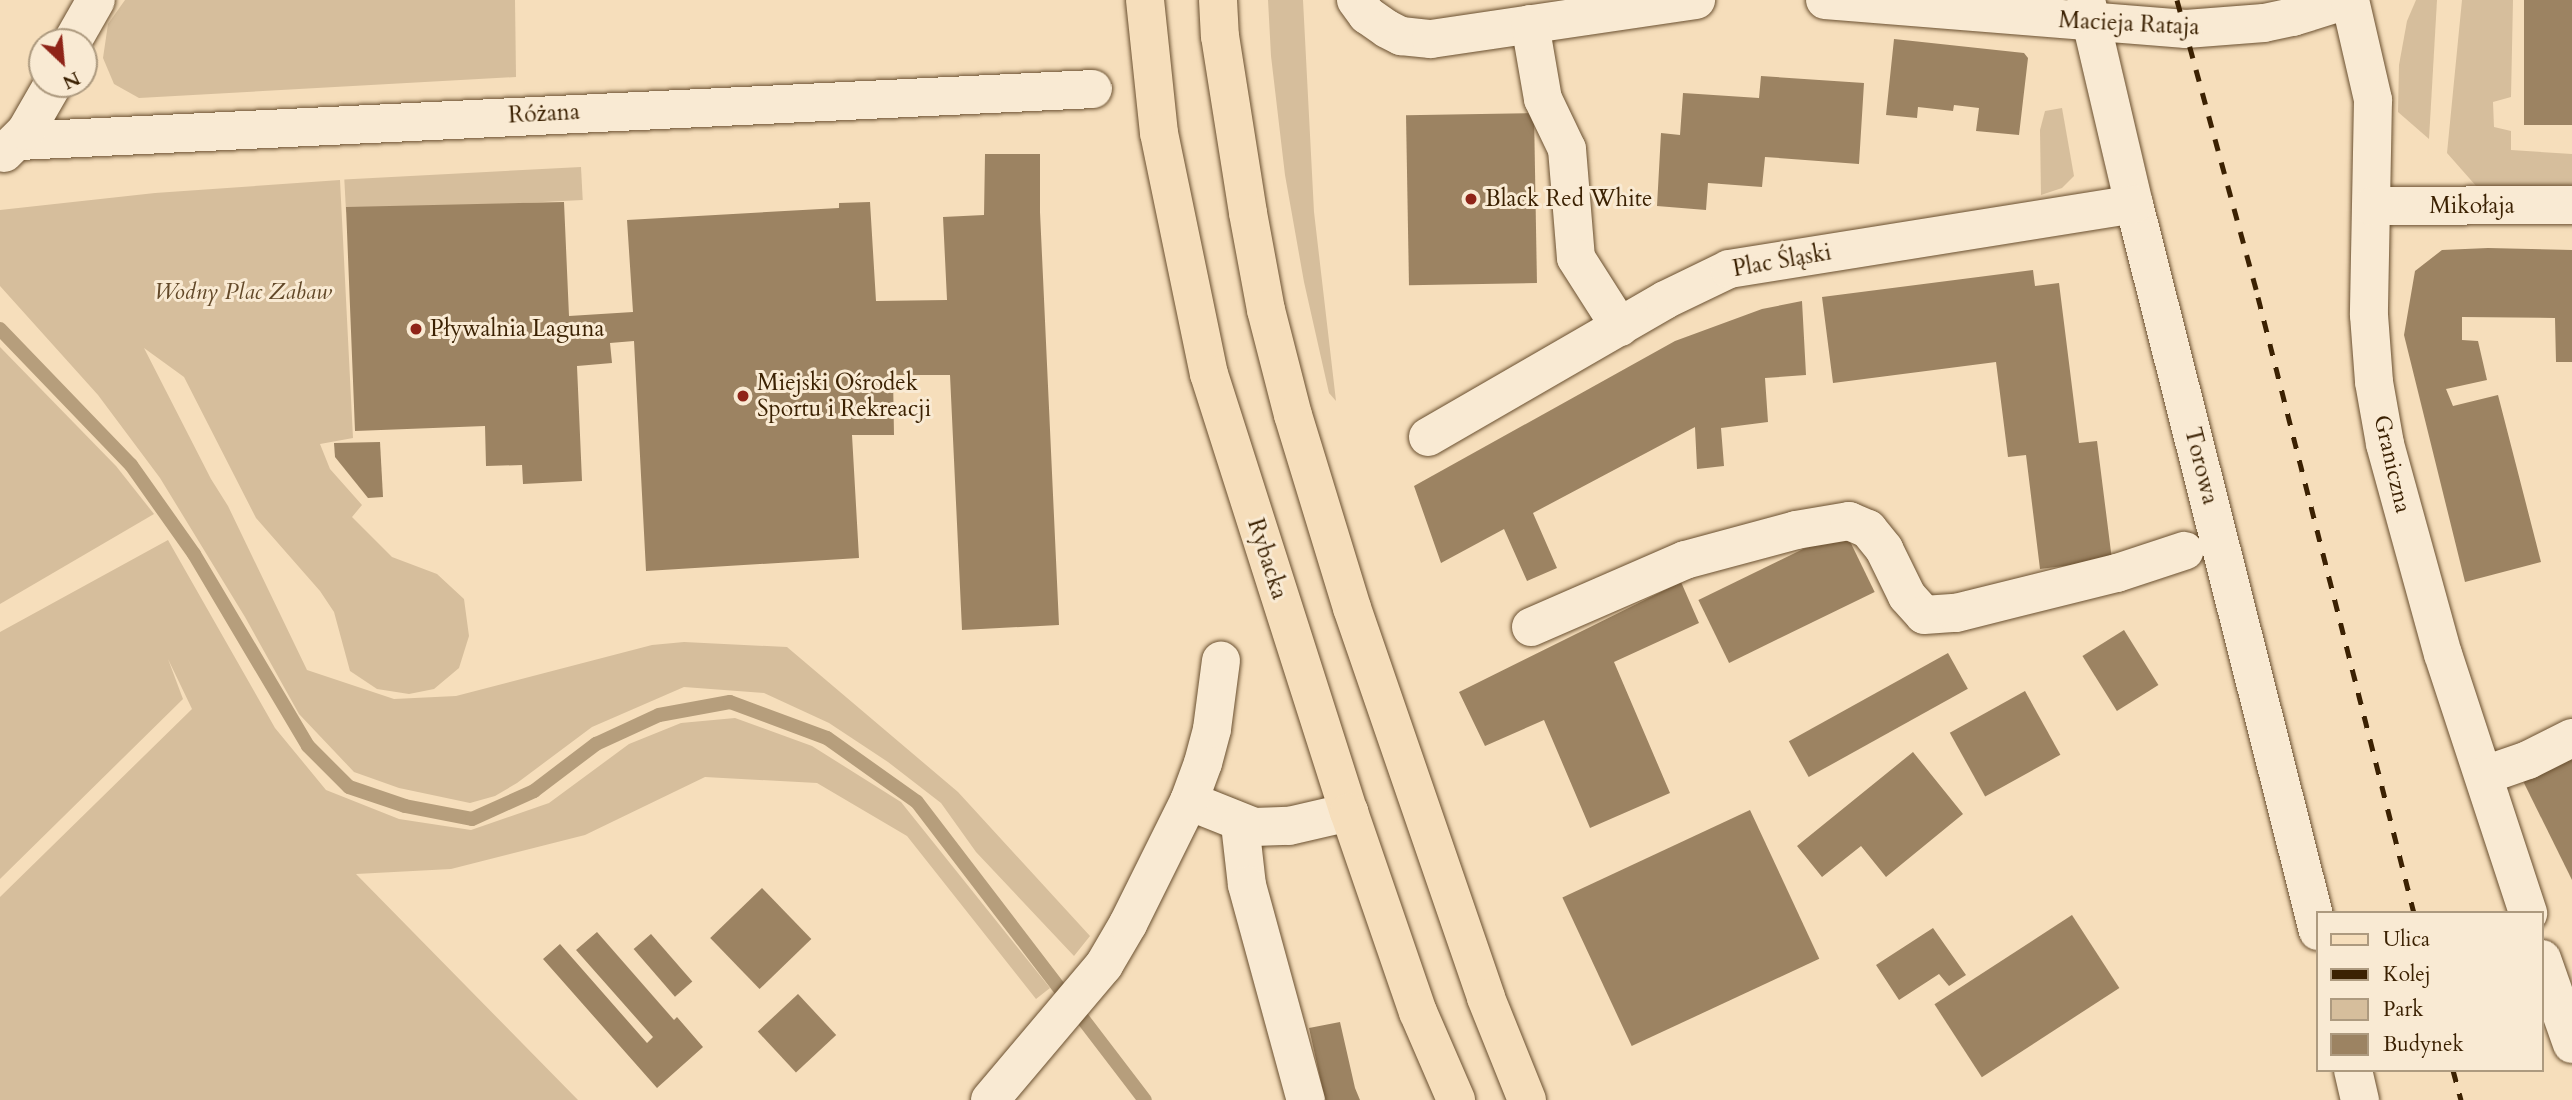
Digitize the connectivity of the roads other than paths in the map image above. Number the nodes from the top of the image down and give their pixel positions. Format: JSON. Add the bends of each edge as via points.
{"nodes":[{"id":1,"x":96,"y":0,"type":"edge"},
{"id":2,"x":1145,"y":0,"type":"edge"},
{"id":3,"x":1218,"y":0,"type":"edge"},
{"id":4,"x":1356,"y":0,"type":"edge"},
{"id":5,"x":1696,"y":0,"type":"edge"},
{"id":6,"x":1825,"y":0,"type":"edge"},
{"id":7,"x":2348,"y":0,"type":"edge"},
{"id":8,"x":2089,"y":12,"type":"edge"},
{"id":9,"x":1530,"y":23,"type":"junction"},
{"id":10,"x":80,"y":28,"type":"edge"},
{"id":11,"x":1093,"y":89,"type":"dead end"},
{"id":12,"x":41,"y":98,"type":"edge"},
{"id":13,"x":11,"y":134,"type":"edge"},
{"id":14,"x":2134,"y":204,"type":"junction"},
{"id":15,"x":2572,"y":205,"type":"edge"},
{"id":16,"x":2372,"y":206,"type":"junction"},
{"id":17,"x":1620,"y":327,"type":"junction"},
{"id":18,"x":1428,"y":437,"type":"dead end"},
{"id":19,"x":2184,"y":551,"type":"dead end"},
{"id":20,"x":1531,"y":627,"type":"dead end"},
{"id":21,"x":1221,"y":661,"type":"dead end"},
{"id":22,"x":2572,"y":738,"type":"edge"},
{"id":23,"x":2485,"y":775,"type":"junction"},
{"id":24,"x":1189,"y":801,"type":"junction"},
{"id":25,"x":1349,"y":812,"type":"junction"},
{"id":26,"x":1240,"y":824,"type":"junction"},
{"id":27,"x":2527,"y":911,"type":"edge"},
{"id":28,"x":2316,"y":923,"type":"edge"},
{"id":29,"x":2544,"y":965,"type":"edge"},
{"id":30,"x":2572,"y":1044,"type":"edge"},
{"id":31,"x":2353,"y":1072,"type":"edge"},
{"id":32,"x":990,"y":1100,"type":"edge"},
{"id":33,"x":1306,"y":1100,"type":"edge"},
{"id":34,"x":1456,"y":1100,"type":"edge"},
{"id":35,"x":1527,"y":1100,"type":"edge"},
{"id":36,"x":2360,"y":1100,"type":"edge"}],
"edges":[{"from":1,"to":10,"type":"street"},
{"from":2,"to":25,"type":"main road","name":"Rybacka","via":[[1159,133],[1209,374]]},
{"from":3,"to":35,"type":"main road","via":[[1220,36],[1266,310],[1293,415],[1356,621],[1486,998]]},
{"from":4,"to":9,"type":"street","via":[[1375,22],[1401,36],[1431,39]]},
{"from":5,"to":9,"type":"street"},
{"from":6,"to":8,"type":"street","name":"Macieja Rataja"},
{"from":7,"to":8,"type":"street","name":"Macieja Rataja","via":[[2264,23],[2186,29]]},
{"from":7,"to":16,"type":"street","name":"Graniczna","via":[[2373,100]]},
{"from":8,"to":14,"type":"street","name":"Torowa"},
{"from":9,"to":17,"type":"street","via":[[1543,99],[1567,149],[1576,258]]},
{"from":11,"to":13,"type":"street","name":"Różana"},
{"from":12,"to":13,"type":"street"},
{"from":14,"to":17,"type":"street","name":"Plac Śląski","via":[[1729,269]]},
{"from":14,"to":28,"type":"street","name":"Torowa"},
{"from":15,"to":16,"type":"street","name":"Mikołaja"},
{"from":16,"to":23,"type":"street","name":"Graniczna","via":[[2369,315],[2385,443],[2443,654]]},
{"from":17,"to":18,"type":"street","name":"Plac Śląski"},
{"from":19,"to":20,"type":"street","via":[[2117,573],[1956,613],[1924,615],[1907,596],[1876,539],[1868,529],[1849,521],[1796,530],[1685,560]]},
{"from":21,"to":24,"type":"street","via":[[1212,729]]},
{"from":22,"to":23,"type":"street"},
{"from":23,"to":27,"type":"street","name":"Graniczna"},
{"from":24,"to":26,"type":"street"},
{"from":24,"to":32,"type":"street","via":[[1104,965]]},
{"from":25,"to":26,"type":"street","via":[[1269,828]]},
{"from":25,"to":34,"type":"main road","name":"Rybacka","via":[[1418,1012]]},
{"from":26,"to":33,"type":"street","via":[[1247,885]]},
{"from":29,"to":30,"type":"street"},
{"from":31,"to":36,"type":"street"}]}
